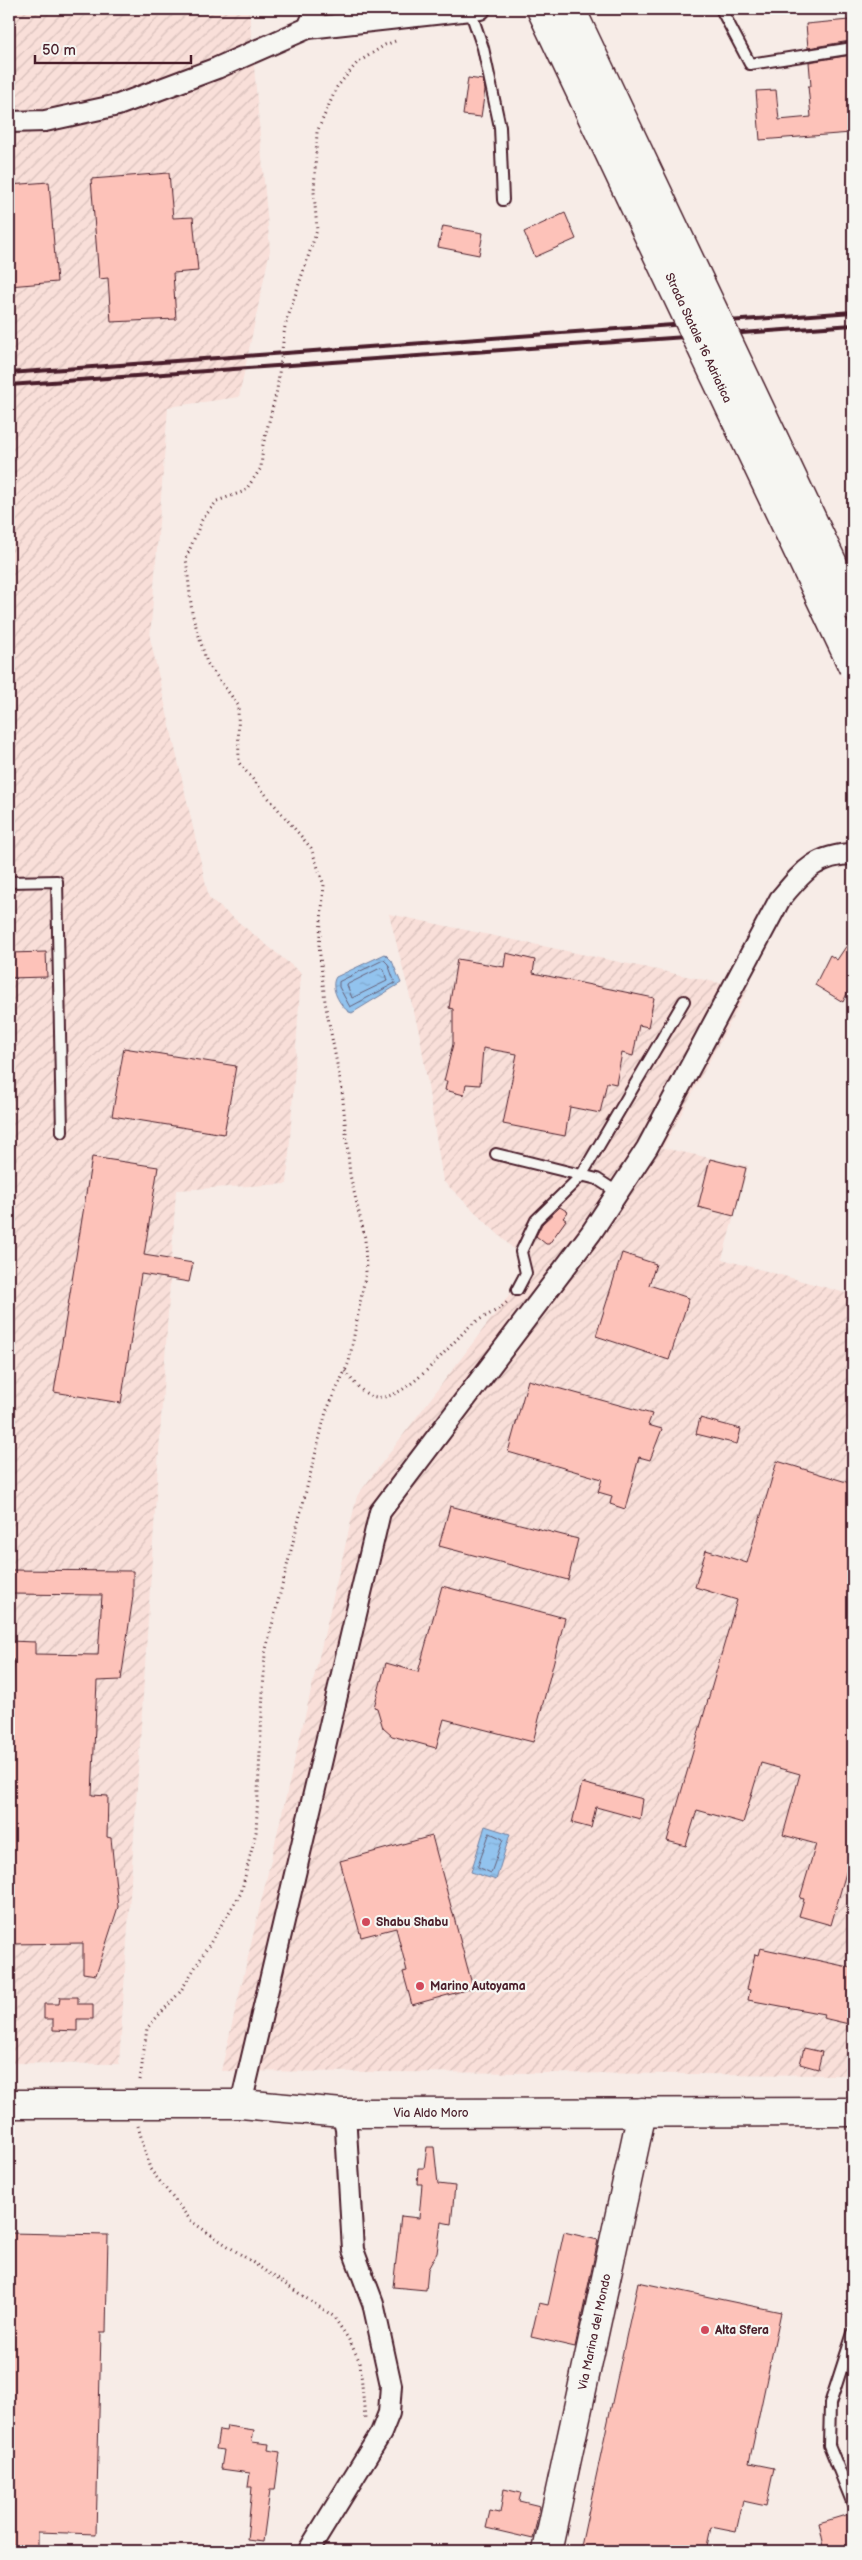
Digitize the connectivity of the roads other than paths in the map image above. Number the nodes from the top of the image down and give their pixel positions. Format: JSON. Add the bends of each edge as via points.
{"nodes":[{"id":1,"x":316,"y":9,"type":"edge"},
{"id":2,"x":475,"y":9,"type":"edge"},
{"id":3,"x":541,"y":9,"type":"edge"},
{"id":4,"x":571,"y":9,"type":"edge"},
{"id":5,"x":722,"y":9,"type":"edge"},
{"id":6,"x":308,"y":28,"type":"junction"},
{"id":7,"x":853,"y":48,"type":"edge"},
{"id":8,"x":9,"y":122,"type":"edge"},
{"id":9,"x":503,"y":200,"type":"dead end"},
{"id":10,"x":853,"y":606,"type":"edge"},
{"id":11,"x":853,"y":667,"type":"edge"},
{"id":12,"x":853,"y":854,"type":"edge"},
{"id":13,"x":9,"y":882,"type":"edge"},
{"id":14,"x":684,"y":1000,"type":"dead end"},
{"id":15,"x":62,"y":1132,"type":"dead end"},
{"id":16,"x":496,"y":1154,"type":"dead end"},
{"id":17,"x":580,"y":1176,"type":"junction"},
{"id":18,"x":617,"y":1192,"type":"junction"},
{"id":19,"x":517,"y":1290,"type":"road end"},
{"id":20,"x":9,"y":2104,"type":"edge"},
{"id":21,"x":242,"y":2104,"type":"junction"},
{"id":22,"x":642,"y":2112,"type":"junction"},
{"id":23,"x":853,"y":2112,"type":"edge"},
{"id":24,"x":342,"y":2113,"type":"junction"},
{"id":25,"x":853,"y":2333,"type":"edge"},
{"id":26,"x":853,"y":2504,"type":"edge"},
{"id":27,"x":309,"y":2550,"type":"edge"},
{"id":28,"x":547,"y":2551,"type":"edge"}],
"edges":[{"from":1,"to":6,"type":"street"},
{"from":2,"to":6,"type":"street"},
{"from":2,"to":9,"type":"lane","via":[[500,127]]},
{"from":3,"to":11,"type":"main road","name":"Strada Statale 16 Adriatica","bridge":true},
{"from":4,"to":10,"type":"main road","bridge":true},
{"from":5,"to":7,"type":"lane","via":[[750,64]]},
{"from":6,"to":8,"type":"street","via":[[217,68],[118,105],[45,121]]},
{"from":12,"to":18,"type":"street","via":[[833,855],[805,870],[780,899],[667,1115]]},
{"from":13,"to":15,"type":"lane","via":[[56,881]]},
{"from":14,"to":17,"type":"lane"},
{"from":16,"to":17,"type":"lane"},
{"from":17,"to":18,"type":"lane","via":[[597,1179]]},
{"from":17,"to":19,"type":"lane","via":[[536,1220],[521,1252],[526,1273]]},
{"from":18,"to":21,"type":"street","via":[[591,1233],[380,1512]]},
{"from":20,"to":21,"type":"main road","name":"Via Aldo Moro"},
{"from":21,"to":24,"type":"main road","name":"Via Aldo Moro"},
{"from":22,"to":23,"type":"main road","name":"Via Aldo Moro"},
{"from":22,"to":24,"type":"main road","name":"Via Aldo Moro"},
{"from":22,"to":28,"type":"main road","name":"Via Marina del Mondo"},
{"from":24,"to":27,"type":"street","via":[[346,2129],[353,2250],[373,2303],[391,2385],[389,2413],[373,2446]]},
{"from":25,"to":26,"type":"lane","via":[[830,2404],[829,2445]]}]}
